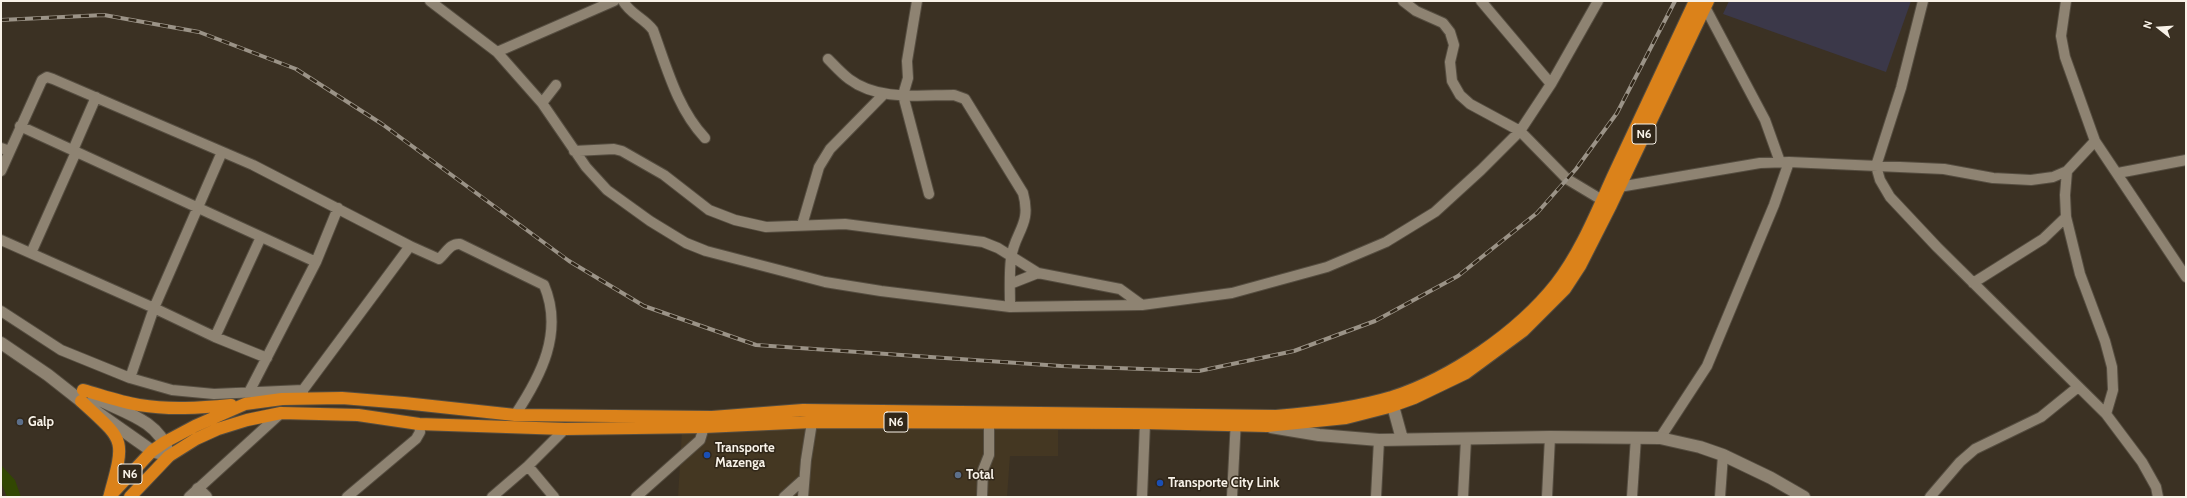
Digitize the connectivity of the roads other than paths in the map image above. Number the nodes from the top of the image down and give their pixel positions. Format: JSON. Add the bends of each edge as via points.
{"nodes":[{"id":1,"x":430,"y":1,"type":"edge"},
{"id":2,"x":614,"y":1,"type":"edge"},
{"id":3,"x":623,"y":1,"type":"edge"},
{"id":4,"x":918,"y":1,"type":"edge"},
{"id":5,"x":1403,"y":1,"type":"edge"},
{"id":6,"x":1481,"y":1,"type":"edge"},
{"id":7,"x":1598,"y":1,"type":"edge"},
{"id":8,"x":1924,"y":1,"type":"edge"},
{"id":9,"x":2066,"y":1,"type":"edge"},
{"id":10,"x":1703,"y":3,"type":"edge"},
{"id":11,"x":498,"y":52,"type":"junction"},
{"id":12,"x":828,"y":59,"type":"dead end"},
{"id":13,"x":1551,"y":84,"type":"junction"},
{"id":14,"x":556,"y":86,"type":"dead end"},
{"id":15,"x":884,"y":94,"type":"junction"},
{"id":16,"x":903,"y":95,"type":"junction"},
{"id":17,"x":96,"y":97,"type":"junction"},
{"id":18,"x":542,"y":102,"type":"junction"},
{"id":19,"x":20,"y":126,"type":"junction"},
{"id":20,"x":1520,"y":131,"type":"junction"},
{"id":21,"x":705,"y":138,"type":"dead end"},
{"id":22,"x":2095,"y":140,"type":"junction"},
{"id":23,"x":5,"y":149,"type":"edge"},
{"id":24,"x":74,"y":151,"type":"junction"},
{"id":25,"x":574,"y":151,"type":"junction"},
{"id":26,"x":222,"y":152,"type":"junction"},
{"id":27,"x":2186,"y":160,"type":"edge"},
{"id":28,"x":1784,"y":162,"type":"junction"},
{"id":29,"x":1876,"y":166,"type":"junction"},
{"id":30,"x":1,"y":171,"type":"edge"},
{"id":31,"x":2067,"y":171,"type":"junction"},
{"id":32,"x":2118,"y":173,"type":"junction"},
{"id":33,"x":1619,"y":187,"type":"junction"},
{"id":34,"x":929,"y":194,"type":"dead end"},
{"id":35,"x":1602,"y":200,"type":"junction"},
{"id":36,"x":338,"y":208,"type":"junction"},
{"id":37,"x":198,"y":209,"type":"junction"},
{"id":38,"x":2066,"y":217,"type":"junction"},
{"id":39,"x":802,"y":225,"type":"junction"},
{"id":40,"x":261,"y":237,"type":"junction"},
{"id":41,"x":1,"y":240,"type":"edge"},
{"id":42,"x":410,"y":246,"type":"junction"},
{"id":43,"x":31,"y":253,"type":"junction"},
{"id":44,"x":1011,"y":257,"type":"junction"},
{"id":45,"x":316,"y":262,"type":"junction"},
{"id":46,"x":1038,"y":274,"type":"junction"},
{"id":47,"x":2186,"y":277,"type":"edge"},
{"id":48,"x":1973,"y":283,"type":"junction"},
{"id":49,"x":1010,"y":284,"type":"junction"},
{"id":50,"x":1142,"y":305,"type":"junction"},
{"id":51,"x":1010,"y":307,"type":"junction"},
{"id":52,"x":154,"y":308,"type":"junction"},
{"id":53,"x":1,"y":311,"type":"edge"},
{"id":54,"x":215,"y":337,"type":"junction"},
{"id":55,"x":1,"y":343,"type":"edge"},
{"id":56,"x":267,"y":358,"type":"junction"},
{"id":57,"x":130,"y":378,"type":"junction"},
{"id":58,"x":2078,"y":386,"type":"junction"},
{"id":59,"x":303,"y":395,"type":"junction"},
{"id":60,"x":82,"y":396,"type":"junction"},
{"id":61,"x":247,"y":399,"type":"junction"},
{"id":62,"x":1393,"y":406,"type":"junction"},
{"id":63,"x":281,"y":413,"type":"junction"},
{"id":64,"x":2106,"y":414,"type":"junction"},
{"id":65,"x":515,"y":415,"type":"junction"},
{"id":66,"x":813,"y":416,"type":"junction"},
{"id":67,"x":1236,"y":420,"type":"junction"},
{"id":68,"x":989,"y":422,"type":"junction"},
{"id":69,"x":1145,"y":423,"type":"junction"},
{"id":70,"x":419,"y":424,"type":"junction"},
{"id":71,"x":1266,"y":426,"type":"junction"},
{"id":72,"x":704,"y":427,"type":"junction"},
{"id":73,"x":565,"y":429,"type":"junction"},
{"id":74,"x":1550,"y":437,"type":"junction"},
{"id":75,"x":1636,"y":438,"type":"junction"},
{"id":76,"x":1660,"y":438,"type":"junction"},
{"id":77,"x":1402,"y":439,"type":"junction"},
{"id":78,"x":1466,"y":439,"type":"junction"},
{"id":79,"x":1378,"y":440,"type":"junction"},
{"id":80,"x":165,"y":442,"type":"junction"},
{"id":81,"x":152,"y":451,"type":"junction"},
{"id":82,"x":1723,"y":455,"type":"junction"},
{"id":83,"x":169,"y":456,"type":"junction"},
{"id":84,"x":528,"y":466,"type":"junction"},
{"id":85,"x":804,"y":479,"type":"junction"},
{"id":86,"x":202,"y":493,"type":"edge"},
{"id":87,"x":109,"y":497,"type":"edge"},
{"id":88,"x":130,"y":497,"type":"edge"},
{"id":89,"x":189,"y":497,"type":"edge"},
{"id":90,"x":347,"y":497,"type":"edge"},
{"id":91,"x":492,"y":497,"type":"edge"},
{"id":92,"x":554,"y":497,"type":"edge"},
{"id":93,"x":636,"y":497,"type":"edge"},
{"id":94,"x":784,"y":497,"type":"edge"},
{"id":95,"x":803,"y":497,"type":"edge"},
{"id":96,"x":982,"y":497,"type":"edge"},
{"id":97,"x":1142,"y":497,"type":"edge"},
{"id":98,"x":1232,"y":497,"type":"edge"},
{"id":99,"x":1376,"y":497,"type":"edge"},
{"id":100,"x":1463,"y":497,"type":"edge"},
{"id":101,"x":1547,"y":497,"type":"edge"},
{"id":102,"x":1632,"y":497,"type":"edge"},
{"id":103,"x":1720,"y":497,"type":"edge"},
{"id":104,"x":1804,"y":497,"type":"edge"},
{"id":105,"x":1930,"y":497,"type":"edge"},
{"id":106,"x":2158,"y":497,"type":"edge"}],
"edges":[{"from":1,"to":11,"type":"street"},
{"from":2,"to":11,"type":"street"},
{"from":3,"to":21,"type":"street","via":[[633,14],[648,23],[653,30],[683,108]]},
{"from":4,"to":16,"type":"street","via":[[907,61],[908,78]]},
{"from":5,"to":20,"type":"street","via":[[1416,11],[1443,23],[1450,32],[1454,45],[1450,62],[1452,82],[1460,95],[1470,104]]},
{"from":6,"to":13,"type":"street"},
{"from":7,"to":13,"type":"street"},
{"from":8,"to":29,"type":"street","via":[[1901,88]]},
{"from":9,"to":22,"type":"street","via":[[2061,36],[2065,57]]},
{"from":10,"to":28,"type":"street","via":[[1765,120]]},
{"from":10,"to":33,"type":"highway","number":"N6"},
{"from":10,"to":35,"type":"highway","number":"N6"},
{"from":11,"to":18,"type":"street"},
{"from":12,"to":15,"type":"street","via":[[848,78],[861,86]]},
{"from":13,"to":20,"type":"street"},
{"from":14,"to":18,"type":"street"},
{"from":15,"to":16,"type":"street"},
{"from":15,"to":39,"type":"street","via":[[830,149],[819,167]]},
{"from":16,"to":34,"type":"street"},
{"from":16,"to":44,"type":"street","via":[[954,95],[965,99],[1023,193],[1027,213]]},
{"from":17,"to":19,"type":"street","via":[[47,77],[42,80]]},
{"from":17,"to":24,"type":"street"},
{"from":17,"to":26,"type":"street"},
{"from":18,"to":25,"type":"street"},
{"from":19,"to":23,"type":"street"},
{"from":19,"to":24,"type":"street"},
{"from":20,"to":35,"type":"street","via":[[1567,179]]},
{"from":20,"to":50,"type":"street","via":[[1435,212],[1386,242],[1327,267],[1232,293]]},
{"from":22,"to":31,"type":"street"},
{"from":22,"to":32,"type":"street"},
{"from":23,"to":30,"type":"street"},
{"from":24,"to":37,"type":"street"},
{"from":24,"to":43,"type":"street"},
{"from":25,"to":39,"type":"street","via":[[622,151],[664,175],[709,210],[735,220],[766,227]]},
{"from":25,"to":51,"type":"street","via":[[607,190],[686,243],[706,251],[825,282]]},
{"from":26,"to":36,"type":"street"},
{"from":26,"to":37,"type":"street"},
{"from":27,"to":32,"type":"street"},
{"from":28,"to":29,"type":"street"},
{"from":28,"to":33,"type":"street","via":[[1737,167]]},
{"from":28,"to":76,"type":"street","via":[[1774,205],[1707,366]]},
{"from":29,"to":31,"type":"street","via":[[1944,169],[1993,178],[2031,180],[2053,177]]},
{"from":29,"to":48,"type":"street","via":[[1880,180],[1890,197]]},
{"from":31,"to":38,"type":"street"},
{"from":32,"to":47,"type":"street"},
{"from":33,"to":62,"type":"highway","number":"N6","via":[[1580,266],[1565,289],[1548,307],[1523,331],[1466,373]]},
{"from":35,"to":67,"type":"highway","number":"N6","via":[[1572,259],[1556,284],[1516,324],[1460,365],[1393,396],[1371,402],[1320,413]]},
{"from":36,"to":42,"type":"street"},
{"from":36,"to":45,"type":"street"},
{"from":37,"to":40,"type":"street"},
{"from":37,"to":52,"type":"street"},
{"from":38,"to":48,"type":"street","via":[[2043,239]]},
{"from":38,"to":64,"type":"street","via":[[2080,274],[2105,341],[2112,368],[2113,390]]},
{"from":39,"to":44,"type":"street","via":[[845,224],[983,242]]},
{"from":40,"to":45,"type":"street"},
{"from":40,"to":54,"type":"street"},
{"from":41,"to":43,"type":"street"},
{"from":42,"to":59,"type":"street"},
{"from":42,"to":65,"type":"street","via":[[439,259],[455,243],[460,244],[544,285],[552,316],[549,350],[541,373]]},
{"from":43,"to":52,"type":"street"},
{"from":44,"to":46,"type":"street"},
{"from":44,"to":49,"type":"street"},
{"from":45,"to":56,"type":"street"},
{"from":46,"to":49,"type":"street"},
{"from":46,"to":50,"type":"street","via":[[1120,290]]},
{"from":48,"to":58,"type":"street"},
{"from":49,"to":51,"type":"street"},
{"from":50,"to":51,"type":"street"},
{"from":52,"to":54,"type":"street"},
{"from":52,"to":57,"type":"street"},
{"from":53,"to":57,"type":"street","via":[[61,350]]},
{"from":54,"to":56,"type":"street"},
{"from":55,"to":60,"type":"street"},
{"from":56,"to":61,"type":"street"},
{"from":57,"to":61,"type":"street","via":[[172,390]]},
{"from":58,"to":64,"type":"street"},
{"from":58,"to":105,"type":"street","via":[[2041,417],[1975,448]]},
{"from":59,"to":61,"type":"highway","number":"N6","via":[[263,400]]},
{"from":59,"to":65,"type":"highway","number":"N6"},
{"from":60,"to":61,"type":"highway","via":[[162,408],[200,408]]},
{"from":60,"to":80,"type":"street","via":[[138,417]]},
{"from":60,"to":81,"type":"street"},
{"from":60,"to":87,"type":"highway","via":[[114,432],[119,442],[120,463]]},
{"from":61,"to":80,"type":"highway","number":"N6"},
{"from":62,"to":71,"type":"highway","number":"N6","via":[[1346,418]]},
{"from":62,"to":77,"type":"street"},
{"from":63,"to":70,"type":"highway","number":"N6","via":[[358,415]]},
{"from":63,"to":83,"type":"highway","number":"N6","via":[[218,429]]},
{"from":63,"to":86,"type":"street"},
{"from":64,"to":106,"type":"street","via":[[2142,462],[2156,487]]},
{"from":65,"to":66,"type":"highway","number":"N6"},
{"from":66,"to":67,"type":"highway","number":"N6"},
{"from":66,"to":68,"type":"highway","number":"N6"},
{"from":66,"to":72,"type":"highway","number":"N6"},
{"from":66,"to":85,"type":"street"},
{"from":67,"to":69,"type":"highway","number":"N6"},
{"from":67,"to":71,"type":"highway","number":"N6"},
{"from":67,"to":98,"type":"street"},
{"from":68,"to":69,"type":"highway","number":"N6"},
{"from":68,"to":96,"type":"street","via":[[988,455],[983,470]]},
{"from":69,"to":97,"type":"street"},
{"from":70,"to":73,"type":"highway","number":"N6"},
{"from":70,"to":90,"type":"street","via":[[420,432],[416,438]]},
{"from":71,"to":79,"type":"street"},
{"from":72,"to":73,"type":"highway","number":"N6"},
{"from":72,"to":93,"type":"street","via":[[704,434],[700,440]]},
{"from":73,"to":84,"type":"street"},
{"from":74,"to":75,"type":"street"},
{"from":74,"to":78,"type":"street"},
{"from":74,"to":101,"type":"street"},
{"from":75,"to":76,"type":"street"},
{"from":75,"to":102,"type":"street"},
{"from":76,"to":82,"type":"street"},
{"from":77,"to":78,"type":"street"},
{"from":77,"to":79,"type":"street"},
{"from":78,"to":100,"type":"street"},
{"from":79,"to":99,"type":"street"},
{"from":80,"to":81,"type":"highway","number":"N6"},
{"from":80,"to":83,"type":"street"},
{"from":81,"to":83,"type":"street"},
{"from":81,"to":87,"type":"highway","number":"N6"},
{"from":82,"to":103,"type":"street"},
{"from":82,"to":104,"type":"street"},
{"from":83,"to":88,"type":"highway","number":"N6"},
{"from":84,"to":91,"type":"street"},
{"from":84,"to":92,"type":"street"},
{"from":85,"to":94,"type":"street"},
{"from":85,"to":95,"type":"street"},
{"from":86,"to":89,"type":"street"}]}
